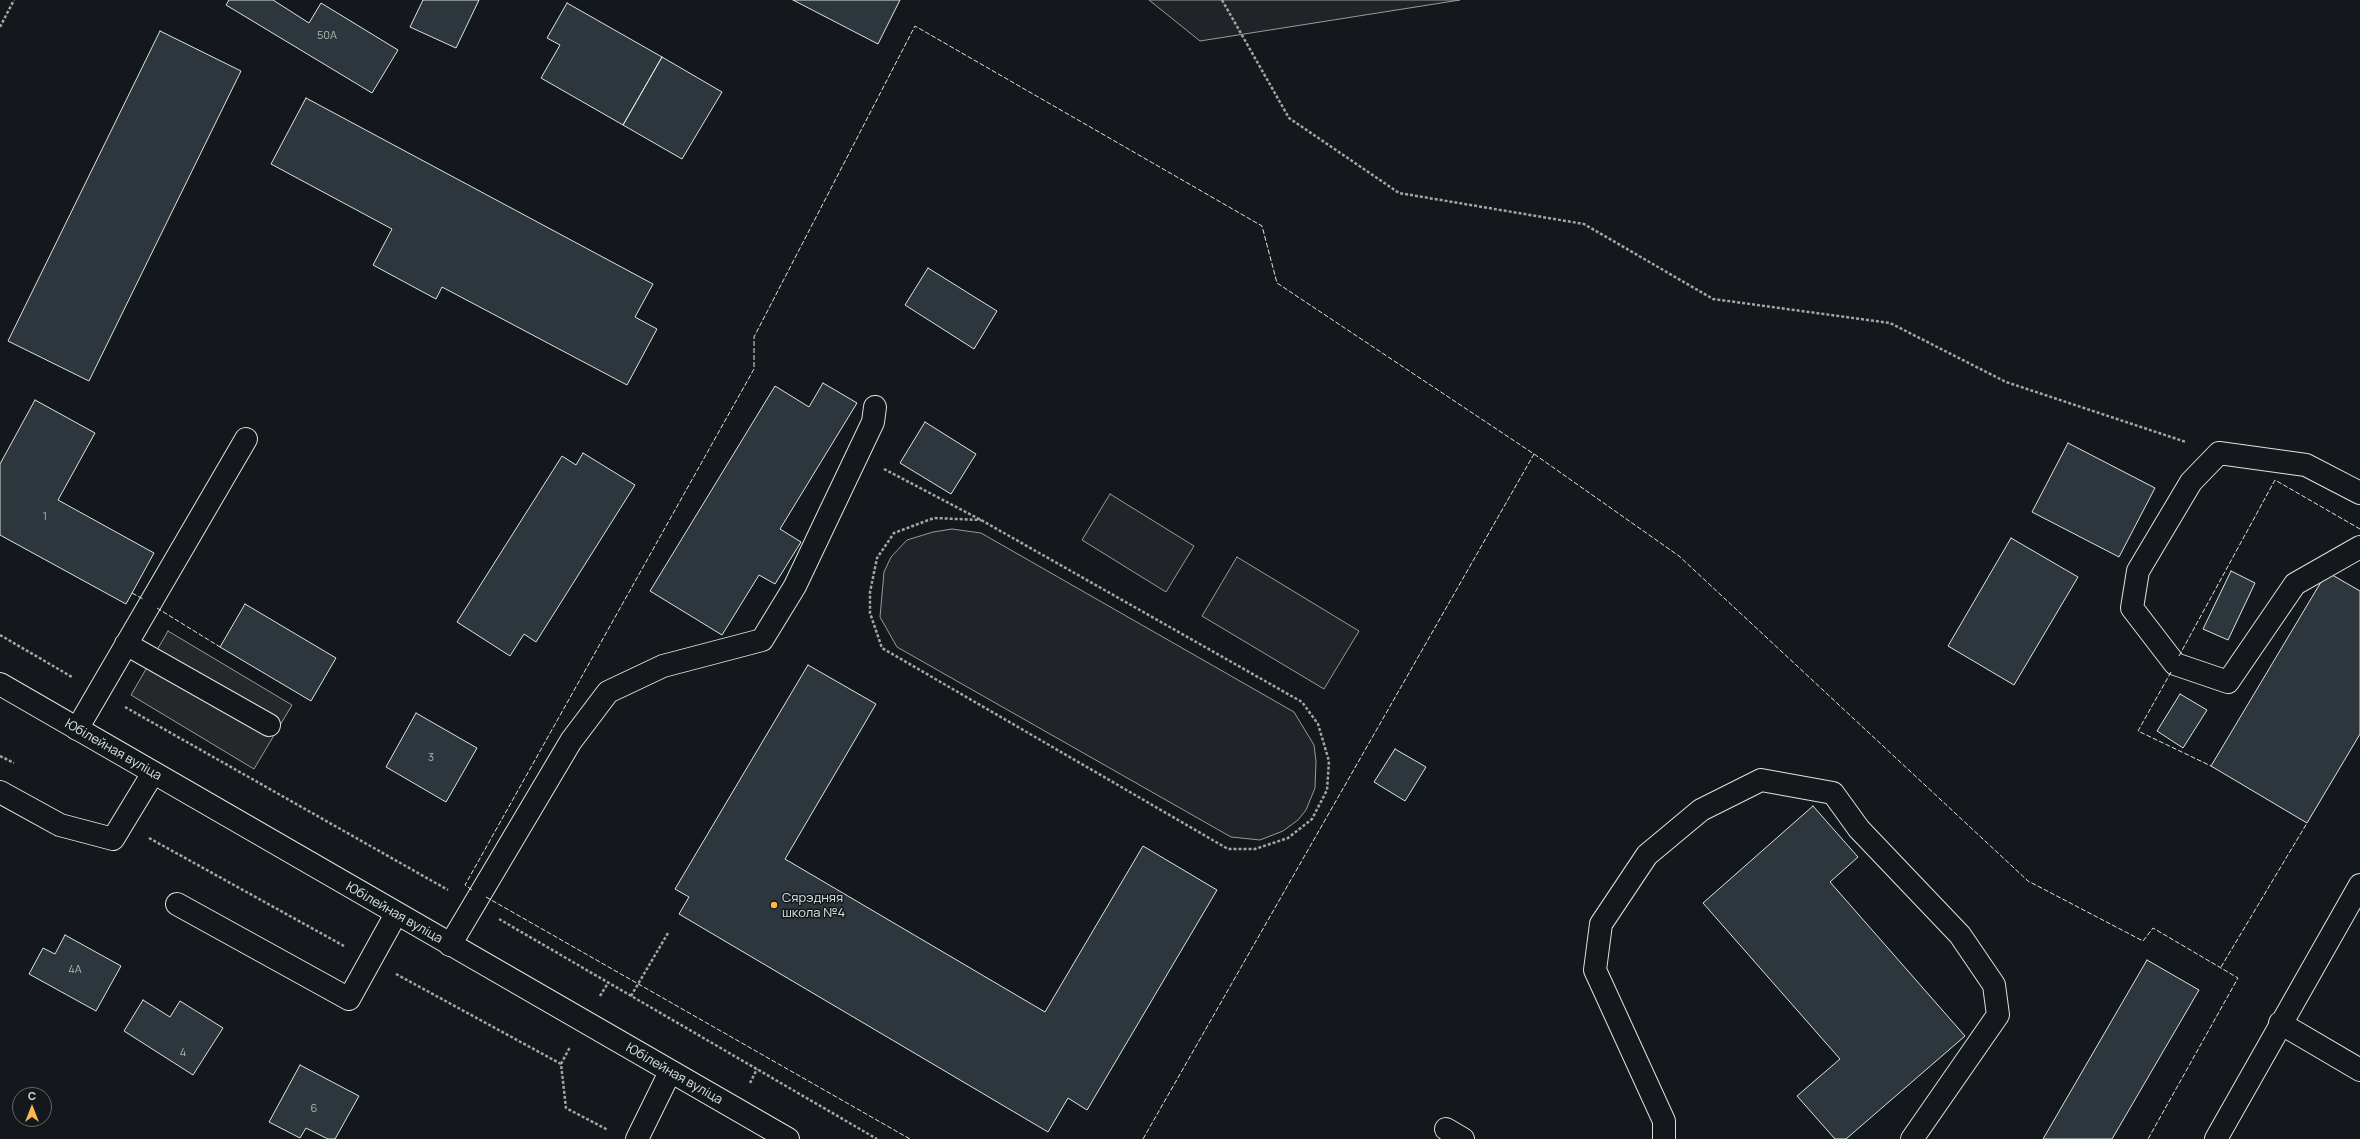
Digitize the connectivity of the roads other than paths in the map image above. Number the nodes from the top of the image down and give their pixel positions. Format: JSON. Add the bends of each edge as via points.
{"nodes":[{"id":1,"x":875,"y":407,"type":"dead end"},
{"id":2,"x":246,"y":439,"type":"dead end"},
{"id":3,"x":2360,"y":493,"type":"edge"},
{"id":4,"x":2360,"y":547,"type":"edge"},
{"id":5,"x":126,"y":644,"type":"junction"},
{"id":6,"x":0,"y":684,"type":"edge"},
{"id":7,"x":269,"y":726,"type":"dead end"},
{"id":8,"x":77,"y":729,"type":"junction"},
{"id":9,"x":153,"y":773,"type":"junction"},
{"id":10,"x":0,"y":792,"type":"edge"},
{"id":11,"x":2360,"y":885,"type":"edge"},
{"id":12,"x":178,"y":904,"type":"dead end"},
{"id":13,"x":396,"y":914,"type":"junction"},
{"id":14,"x":450,"y":945,"type":"junction"},
{"id":15,"x":2280,"y":1023,"type":"junction"},
{"id":16,"x":2360,"y":1070,"type":"edge"},
{"id":17,"x":670,"y":1072,"type":"junction"},
{"id":18,"x":637,"y":1139,"type":"edge"},
{"id":19,"x":788,"y":1139,"type":"edge"},
{"id":20,"x":1664,"y":1139,"type":"edge"},
{"id":21,"x":1912,"y":1139,"type":"edge"},
{"id":22,"x":2216,"y":1139,"type":"edge"}],
"edges":[{"from":1,"to":14,"type":"main road","via":[[873,422],[795,586],[762,640],[663,666],[608,692],[571,741]]},
{"from":2,"to":5,"type":"main road"},
{"from":3,"to":4,"type":"main road","via":[[2306,465],[2219,453],[2191,482],[2138,571],[2132,608],[2175,664],[2228,682],[2295,584]]},
{"from":5,"to":7,"type":"main road"},
{"from":5,"to":8,"type":"main road"},
{"from":6,"to":8,"type":"main road","name":"Юбілейная вуліца"},
{"from":8,"to":9,"type":"main road","name":"Юбілейная вуліца"},
{"from":9,"to":10,"type":"main road","via":[[113,839],[60,824]]},
{"from":9,"to":13,"type":"main road","name":"Юбілейная вуліца"},
{"from":11,"to":15,"type":"main road"},
{"from":12,"to":13,"type":"main road","via":[[349,999]]},
{"from":13,"to":14,"type":"main road","name":"Юбілейная вуліца"},
{"from":14,"to":17,"type":"main road","name":"Юбілейная вуліца"},
{"from":15,"to":16,"type":"main road"},
{"from":15,"to":22,"type":"main road"},
{"from":17,"to":18,"type":"main road"},
{"from":17,"to":19,"type":"main road","name":"Юбілейная вуліца"},
{"from":20,"to":21,"type":"main road","via":[[1664,1121],[1595,970],[1601,924],[1646,855],[1701,810],[1761,780],[1833,793],[1859,829],[1960,935],[1994,985],[1998,1015]]}]}
